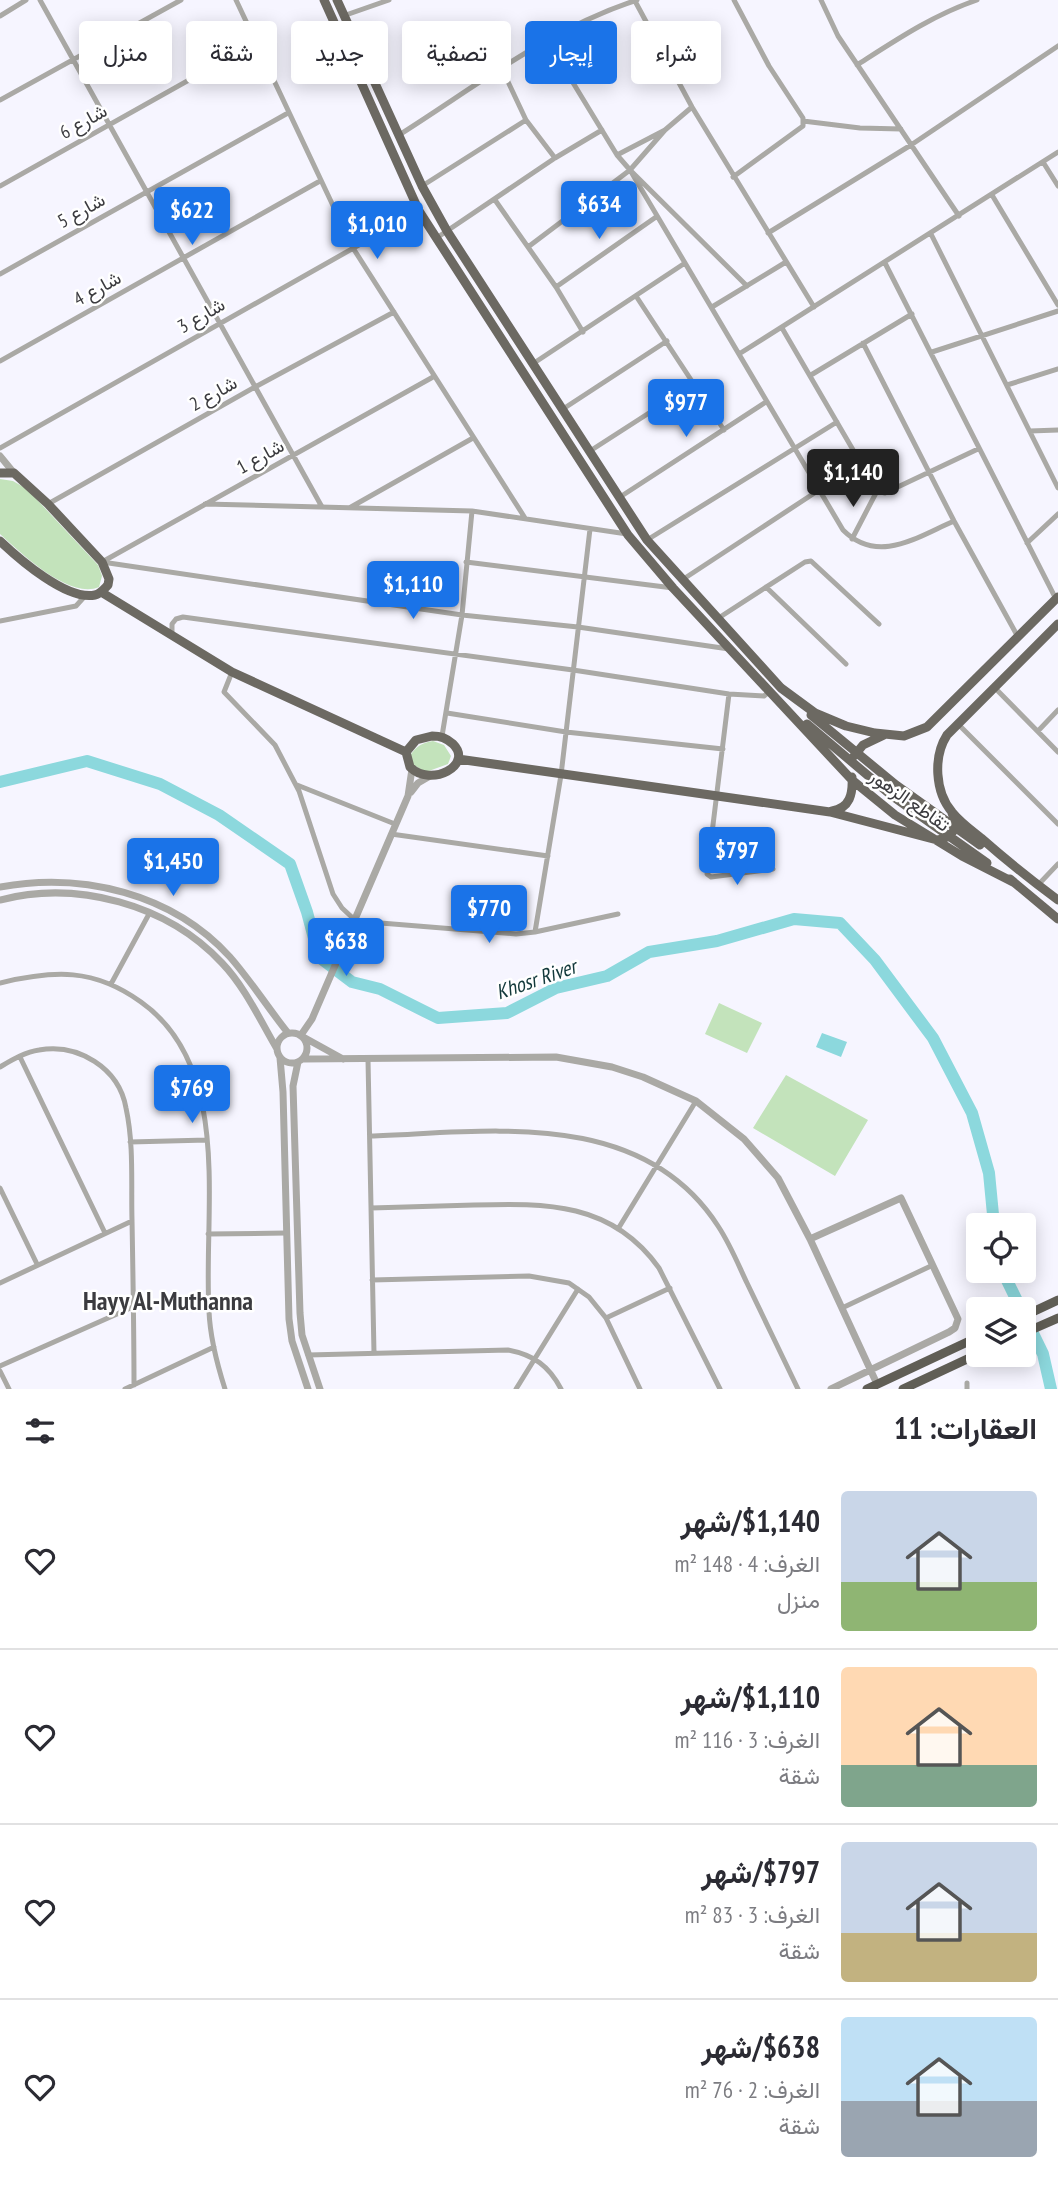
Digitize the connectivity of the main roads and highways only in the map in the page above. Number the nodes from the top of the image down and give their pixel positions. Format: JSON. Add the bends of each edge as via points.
{"nodes":[{"id":1,"x":324,"y":0,"type":"edge"},
{"id":2,"x":337,"y":0,"type":"edge"},
{"id":3,"x":0,"y":474,"type":"edge"},
{"id":4,"x":0,"y":541,"type":"edge"},
{"id":5,"x":101,"y":592,"type":"junction"},
{"id":6,"x":1057,"y":598,"type":"edge"},
{"id":7,"x":1058,"y":624,"type":"edge"},
{"id":8,"x":775,"y":691,"type":"junction"},
{"id":9,"x":855,"y":728,"type":"junction"},
{"id":10,"x":885,"y":735,"type":"junction"},
{"id":11,"x":829,"y":737,"type":"junction"},
{"id":12,"x":406,"y":752,"type":"junction"},
{"id":13,"x":832,"y":758,"type":"junction"},
{"id":14,"x":458,"y":760,"type":"junction"},
{"id":15,"x":852,"y":780,"type":"junction"},
{"id":16,"x":830,"y":812,"type":"junction"},
{"id":17,"x":952,"y":813,"type":"junction"},
{"id":18,"x":968,"y":828,"type":"junction"},
{"id":19,"x":937,"y":840,"type":"junction"},
{"id":20,"x":955,"y":852,"type":"junction"},
{"id":21,"x":1019,"y":872,"type":"junction"},
{"id":22,"x":1013,"y":882,"type":"junction"},
{"id":23,"x":1058,"y":900,"type":"edge"},
{"id":24,"x":1058,"y":919,"type":"edge"},
{"id":25,"x":1058,"y":1300,"type":"edge"},
{"id":26,"x":1036,"y":1310,"type":"edge"},
{"id":27,"x":1058,"y":1318,"type":"edge"},
{"id":28,"x":1036,"y":1328,"type":"edge"},
{"id":29,"x":966,"y":1343,"type":"edge"},
{"id":30,"x":966,"y":1360,"type":"edge"},
{"id":31,"x":867,"y":1389,"type":"edge"},
{"id":32,"x":903,"y":1389,"type":"edge"}],
"edges":[{"from":1,"to":8,"type":"main road","via":[[419,211],[628,534],[729,649]]},
{"from":2,"to":8,"type":"main road","via":[[447,231],[648,540]]},
{"from":3,"to":5,"type":"main road","via":[[14,473],[102,562],[109,579]]},
{"from":4,"to":5,"type":"main road","via":[[51,582],[85,595]]},
{"from":5,"to":12,"type":"main road","via":[[232,672]]},
{"from":6,"to":10,"type":"main road","via":[[927,727],[904,736]]},
{"from":7,"to":17,"type":"main road","via":[[943,741],[939,781]]},
{"from":8,"to":9,"type":"main road","via":[[838,724]]},
{"from":8,"to":11,"type":"main road"},
{"from":8,"to":13,"type":"main road","name":"تقاطع الزهور"},
{"from":9,"to":10,"type":"main road"},
{"from":9,"to":13,"type":"main road","via":[[850,751]]},
{"from":10,"to":15,"type":"main road","via":[[858,750]]},
{"from":11,"to":21,"type":"main road"},
{"from":11,"to":22,"type":"main road","via":[[899,800]]},
{"from":12,"to":14,"type":"main road","via":[[406,760],[421,775],[449,769]]},
{"from":12,"to":14,"type":"main road","via":[[415,740],[442,736],[456,748]]},
{"from":13,"to":15,"type":"main road","name":"تقاطع الزهور"},
{"from":14,"to":16,"type":"main road"},
{"from":15,"to":16,"type":"main road","via":[[849,801]]},
{"from":15,"to":19,"type":"main road","name":"تقاطع الزهور","via":[[895,815]]},
{"from":16,"to":19,"type":"main road"},
{"from":17,"to":18,"type":"main road"},
{"from":17,"to":19,"type":"main road","via":[[954,831]]},
{"from":18,"to":20,"type":"main road","via":[[957,835]]},
{"from":18,"to":21,"type":"main road"},
{"from":19,"to":20,"type":"main road","name":"تقاطع الزهور"},
{"from":20,"to":22,"type":"main road","name":"تقاطع الزهور"},
{"from":21,"to":23,"type":"main road"},
{"from":22,"to":24,"type":"main road"},
{"from":25,"to":26,"type":"highway"},
{"from":27,"to":28,"type":"highway"},
{"from":29,"to":31,"type":"highway"},
{"from":30,"to":32,"type":"highway"}]}
